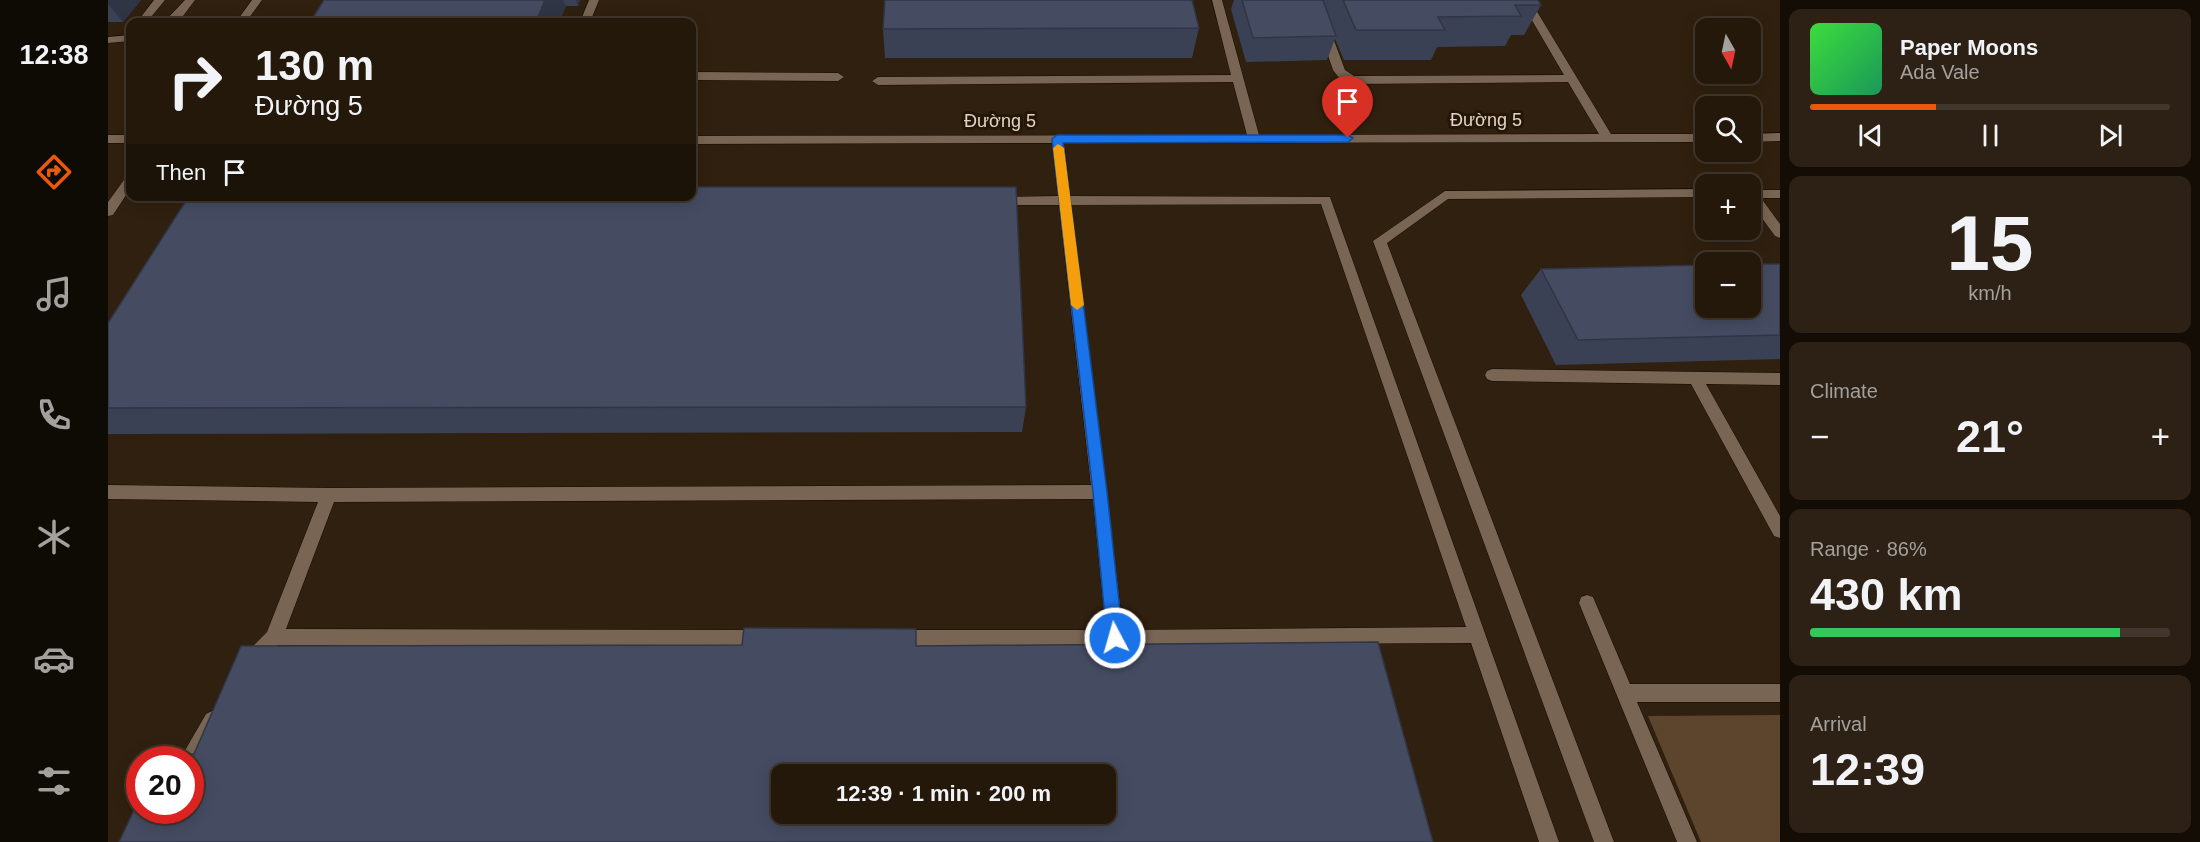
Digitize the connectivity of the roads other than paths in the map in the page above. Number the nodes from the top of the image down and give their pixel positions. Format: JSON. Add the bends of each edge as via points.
{"nodes":[{"id":1,"x":160,"y":0,"type":"edge"},
{"id":2,"x":190,"y":0,"type":"edge"},
{"id":3,"x":257,"y":0,"type":"edge"},
{"id":4,"x":594,"y":0,"type":"edge"},
{"id":5,"x":1217,"y":0,"type":"edge"},
{"id":6,"x":1314,"y":0,"type":"edge"},
{"id":7,"x":1525,"y":0,"type":"edge"},
{"id":8,"x":145,"y":18,"type":"edge"},
{"id":9,"x":176,"y":18,"type":"edge"},
{"id":10,"x":244,"y":18,"type":"edge"},
{"id":11,"x":587,"y":18,"type":"edge"},
{"id":12,"x":126,"y":38,"type":"edge"},
{"id":13,"x":108,"y":40,"type":"edge"},
{"id":14,"x":696,"y":76,"type":"edge"},
{"id":15,"x":837,"y":77,"type":"dead end"},
{"id":16,"x":1238,"y":78,"type":"junction"},
{"id":17,"x":1572,"y":78,"type":"junction"},
{"id":18,"x":878,"y":81,"type":"dead end"},
{"id":19,"x":1780,"y":137,"type":"edge"},
{"id":20,"x":1607,"y":138,"type":"junction"},
{"id":21,"x":1695,"y":138,"type":"edge"},
{"id":22,"x":1761,"y":138,"type":"edge"},
{"id":23,"x":108,"y":139,"type":"edge"},
{"id":24,"x":126,"y":139,"type":"edge"},
{"id":25,"x":1057,"y":139,"type":"junction"},
{"id":26,"x":1254,"y":139,"type":"junction"},
{"id":27,"x":696,"y":140,"type":"edge"},
{"id":28,"x":126,"y":186,"type":"edge"},
{"id":29,"x":1695,"y":193,"type":"edge"},
{"id":30,"x":1761,"y":194,"type":"edge"},
{"id":31,"x":1780,"y":194,"type":"edge"},
{"id":32,"x":981,"y":201,"type":"edge"},
{"id":33,"x":1064,"y":201,"type":"junction"},
{"id":34,"x":1761,"y":207,"type":"edge"},
{"id":35,"x":108,"y":212,"type":"edge"},
{"id":36,"x":1780,"y":233,"type":"edge"},
{"id":37,"x":1492,"y":375,"type":"dead end"},
{"id":38,"x":1695,"y":378,"type":"junction"},
{"id":39,"x":1780,"y":379,"type":"edge"},
{"id":40,"x":108,"y":492,"type":"edge"},
{"id":41,"x":1100,"y":492,"type":"junction"},
{"id":42,"x":329,"y":495,"type":"junction"},
{"id":43,"x":1775,"y":514,"type":"edge"},
{"id":44,"x":1780,"y":531,"type":"edge"},
{"id":45,"x":1587,"y":603,"type":"dead end"},
{"id":46,"x":1478,"y":635,"type":"junction"},
{"id":47,"x":274,"y":637,"type":"junction"},
{"id":48,"x":783,"y":638,"type":"edge"},
{"id":49,"x":878,"y":638,"type":"edge"},
{"id":50,"x":1115,"y":638,"type":"junction"},
{"id":51,"x":240,"y":674,"type":"edge"},
{"id":52,"x":1625,"y":693,"type":"junction"},
{"id":53,"x":1780,"y":693,"type":"edge"},
{"id":54,"x":218,"y":709,"type":"edge"},
{"id":55,"x":197,"y":746,"type":"edge"},
{"id":56,"x":1549,"y":842,"type":"edge"},
{"id":57,"x":1604,"y":842,"type":"edge"},
{"id":58,"x":1687,"y":842,"type":"edge"}],
"edges":[{"from":1,"to":8,"type":"street"},
{"from":2,"to":9,"type":"street"},
{"from":3,"to":10,"type":"street"},
{"from":4,"to":11,"type":"street"},
{"from":5,"to":16,"type":"street"},
{"from":6,"to":17,"type":"street","via":[[1340,70],[1353,80]]},
{"from":7,"to":17,"type":"street"},
{"from":12,"to":13,"type":"street"},
{"from":14,"to":15,"type":"street"},
{"from":16,"to":18,"type":"street"},
{"from":16,"to":26,"type":"street"},
{"from":17,"to":20,"type":"street"},
{"from":19,"to":22,"type":"street"},
{"from":20,"to":21,"type":"street","name":"Đường 5"},
{"from":20,"to":26,"type":"street","name":"Đường 5"},
{"from":23,"to":24,"type":"street"},
{"from":25,"to":26,"type":"street","name":"Đường 5"},
{"from":25,"to":27,"type":"street","name":"Đường 5"},
{"from":25,"to":33,"type":"street"},
{"from":28,"to":35,"type":"street"},
{"from":29,"to":57,"type":"street","via":[[1445,195],[1380,241]]},
{"from":30,"to":31,"type":"street"},
{"from":32,"to":33,"type":"street"},
{"from":33,"to":41,"type":"street"},
{"from":33,"to":46,"type":"street","via":[[1326,200]]},
{"from":34,"to":36,"type":"street"},
{"from":37,"to":38,"type":"street"},
{"from":38,"to":39,"type":"street"},
{"from":38,"to":43,"type":"street"},
{"from":40,"to":42,"type":"street"},
{"from":41,"to":42,"type":"street"},
{"from":41,"to":50,"type":"street"},
{"from":42,"to":47,"type":"street"},
{"from":43,"to":44,"type":"street"},
{"from":45,"to":52,"type":"street"},
{"from":46,"to":50,"type":"street"},
{"from":46,"to":56,"type":"street"},
{"from":47,"to":48,"type":"street"},
{"from":47,"to":51,"type":"street"},
{"from":49,"to":50,"type":"street"},
{"from":52,"to":53,"type":"street"},
{"from":52,"to":58,"type":"street"},
{"from":54,"to":55,"type":"street"}]}
